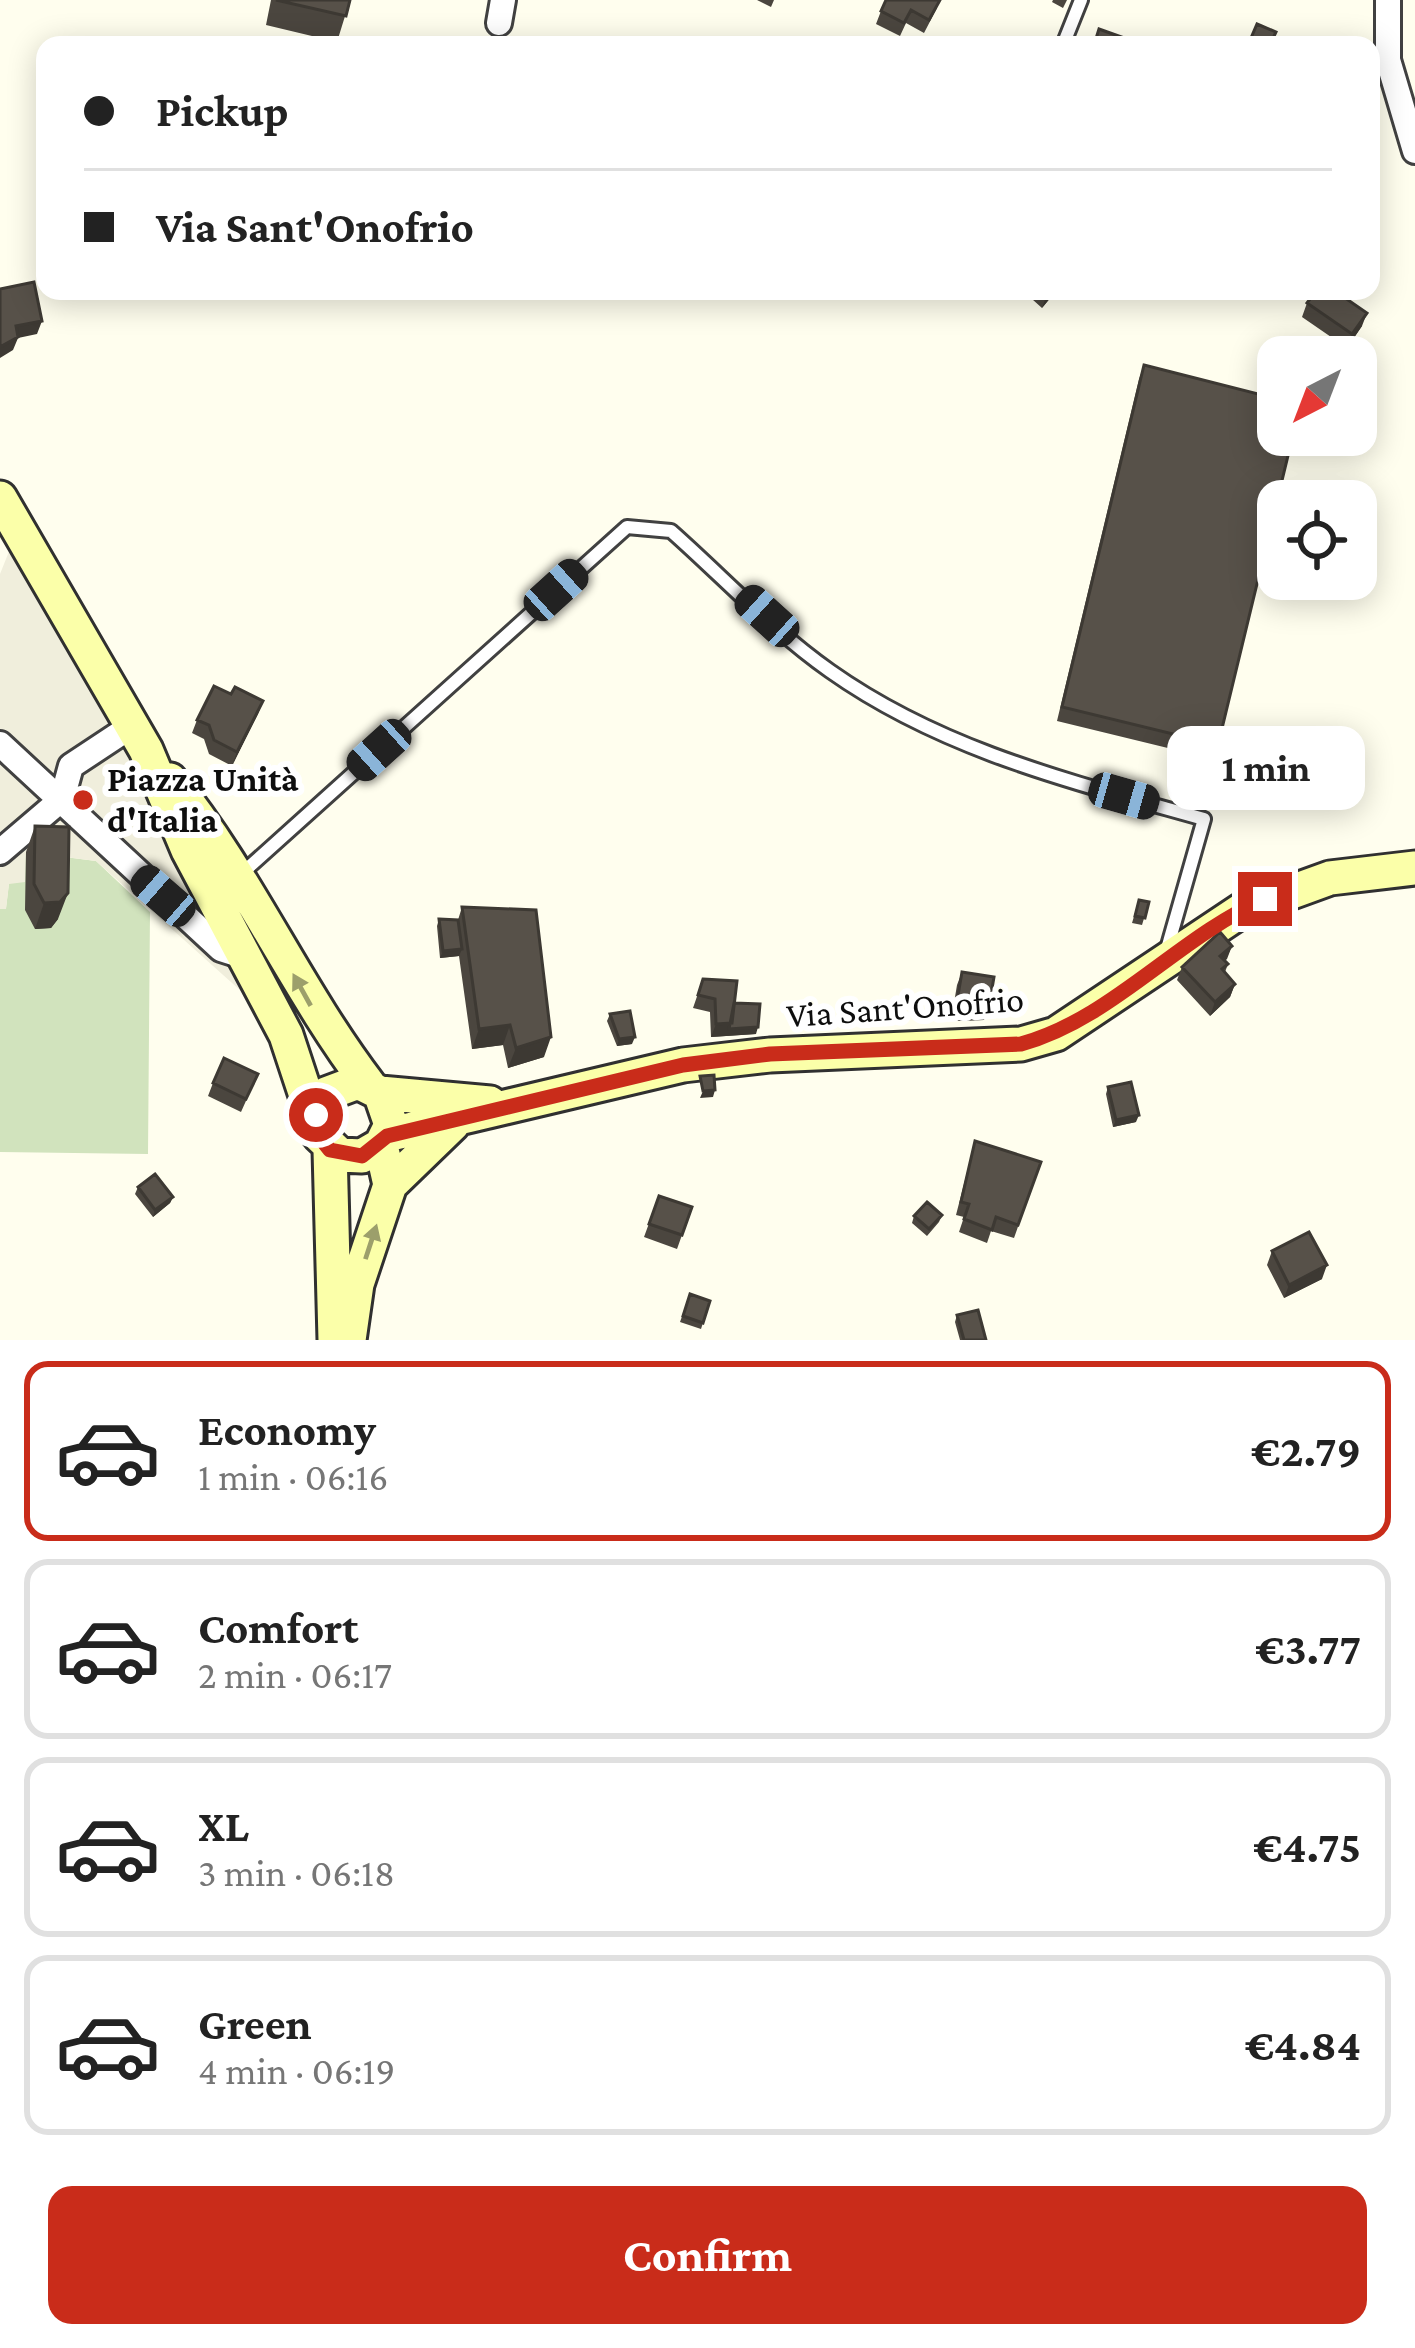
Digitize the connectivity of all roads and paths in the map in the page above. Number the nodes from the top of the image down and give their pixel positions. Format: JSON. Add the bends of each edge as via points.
{"nodes":[{"id":1,"x":1081,"y":0,"type":"edge"},
{"id":2,"x":1388,"y":0,"type":"edge"},
{"id":3,"x":1067,"y":36,"type":"edge"},
{"id":4,"x":1415,"y":151,"type":"edge"},
{"id":5,"x":0,"y":498,"type":"edge"},
{"id":6,"x":140,"y":738,"type":"junction"},
{"id":7,"x":0,"y":744,"type":"edge"},
{"id":8,"x":62,"y":799,"type":"junction"},
{"id":9,"x":0,"y":851,"type":"edge"},
{"id":10,"x":1415,"y":868,"type":"edge"},
{"id":11,"x":238,"y":877,"type":"junction"},
{"id":12,"x":249,"y":958,"type":"junction"},
{"id":13,"x":1164,"y":959,"type":"junction"},
{"id":14,"x":375,"y":1089,"type":"junction"},
{"id":15,"x":504,"y":1105,"type":"junction"},
{"id":16,"x":316,"y":1115,"type":"junction"},
{"id":17,"x":457,"y":1120,"type":"junction"},
{"id":18,"x":384,"y":1140,"type":"junction"},
{"id":19,"x":330,"y":1150,"type":"junction"},
{"id":20,"x":390,"y":1185,"type":"junction"},
{"id":21,"x":335,"y":1340,"type":"edge"},
{"id":22,"x":349,"y":1340,"type":"edge"}],
"edges":[{"from":1,"to":3,"type":"lane"},
{"from":2,"to":4,"type":"street","via":[[1388,60]]},
{"from":5,"to":6,"type":"main road"},
{"from":6,"to":8,"type":"street","via":[[71,766]]},
{"from":6,"to":11,"type":"main road"},
{"from":6,"to":12,"type":"main road","via":[[188,850]]},
{"from":7,"to":8,"type":"street"},
{"from":8,"to":9,"type":"street"},
{"from":8,"to":12,"type":"street","via":[[220,949]]},
{"from":10,"to":13,"type":"main road","name":"Via Sant'Onofrio","via":[[1288,889]]},
{"from":11,"to":13,"type":"lane","via":[[626,526],[648,526],[671,531],[829,670],[918,724],[995,760],[1204,820]]},
{"from":14,"to":11,"type":"main road","one_way":true,"via":[[319,1020]]},
{"from":12,"to":16,"type":"main road"},
{"from":13,"to":15,"type":"main road","name":"Via Sant'Onofrio","via":[[1055,1034],[1021,1044],[770,1054]]},
{"from":14,"to":15,"type":"main road"},
{"from":14,"to":16,"type":"main road","via":[[334,1087]]},
{"from":14,"to":18,"type":"main road","via":[[391,1113]]},
{"from":15,"to":17,"type":"main road"},
{"from":16,"to":19,"type":"main road"},
{"from":17,"to":18,"type":"main road"},
{"from":17,"to":20,"type":"main road"},
{"from":18,"to":19,"type":"main road","via":[[362,1156]]},
{"from":18,"to":20,"type":"main road"},
{"from":19,"to":21,"type":"main road"},
{"from":22,"to":20,"type":"main road","one_way":true,"via":[[357,1284]]}]}
